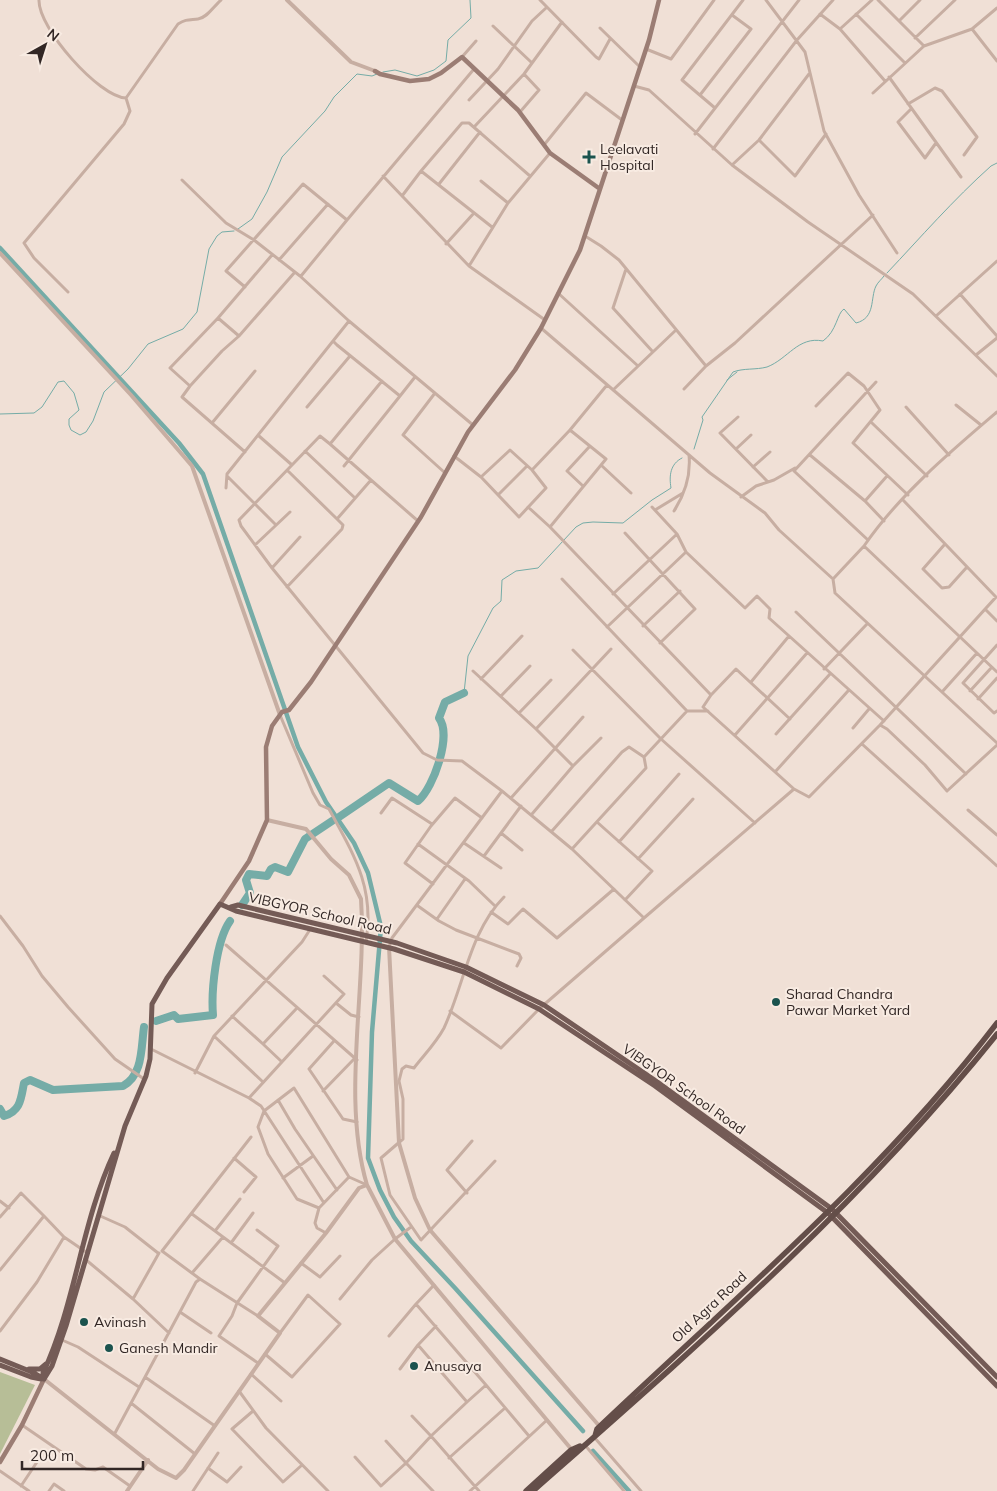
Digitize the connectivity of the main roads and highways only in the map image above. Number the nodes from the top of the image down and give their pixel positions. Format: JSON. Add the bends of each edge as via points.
{"nodes":[{"id":1,"x":659,"y":0,"type":"edge"},
{"id":2,"x":375,"y":71,"type":"road end"},
{"id":3,"x":600,"y":189,"type":"junction"},
{"id":4,"x":220,"y":904,"type":"junction"},
{"id":5,"x":484,"y":978,"type":"junction"},
{"id":6,"x":997,"y":1023,"type":"edge"},
{"id":7,"x":997,"y":1034,"type":"edge"},
{"id":8,"x":680,"y":1102,"type":"junction"},
{"id":9,"x":122,"y":1134,"type":"junction"},
{"id":10,"x":832,"y":1213,"type":"junction"},
{"id":11,"x":84,"y":1251,"type":"junction"},
{"id":12,"x":50,"y":1359,"type":"junction"},
{"id":13,"x":0,"y":1360,"type":"edge"},
{"id":14,"x":0,"y":1365,"type":"edge"},
{"id":15,"x":26,"y":1369,"type":"junction"},
{"id":16,"x":997,"y":1377,"type":"edge"},
{"id":17,"x":44,"y":1379,"type":"junction"},
{"id":18,"x":997,"y":1386,"type":"edge"},
{"id":19,"x":573,"y":1452,"type":"junction"},
{"id":20,"x":0,"y":1462,"type":"edge"},
{"id":21,"x":526,"y":1491,"type":"edge"},
{"id":22,"x":533,"y":1491,"type":"edge"}],
"edges":[{"from":1,"to":3,"type":"main road"},
{"from":2,"to":3,"type":"main road","via":[[410,81],[429,79],[462,57],[520,112],[550,153]]},
{"from":3,"to":4,"type":"main road","via":[[580,250],[541,328],[515,370],[473,425],[419,521],[336,645],[270,731],[266,748],[267,820],[255,850]]},
{"from":4,"to":5,"type":"main road","name":"VIBGYOR School Road","via":[[236,911],[390,944]]},
{"from":4,"to":9,"type":"main road","via":[[152,1004],[145,1080]]},
{"from":5,"to":8,"type":"main road","name":"VIBGYOR School Road","via":[[539,1009]]},
{"from":5,"to":8,"type":"main road","name":"VIBGYOR School Road","via":[[544,1005]]},
{"from":6,"to":10,"type":"highway","via":[[927,1109],[844,1196]]},
{"from":7,"to":10,"type":"highway","via":[[932,1112]]},
{"from":8,"to":10,"type":"main road","name":"VIBGYOR School Road"},
{"from":9,"to":11,"type":"main road"},
{"from":9,"to":11,"type":"main road","via":[[110,1161]]},
{"from":10,"to":16,"type":"main road","name":"VIBGYOR School Road"},
{"from":10,"to":18,"type":"main road","name":"VIBGYOR School Road"},
{"from":10,"to":19,"type":"highway","via":[[594,1437]]},
{"from":11,"to":12,"type":"main road"},
{"from":11,"to":17,"type":"main road","via":[[85,1259],[61,1340]]},
{"from":12,"to":15,"type":"main road","via":[[40,1369]]},
{"from":12,"to":17,"type":"main road","via":[[43,1373]]},
{"from":13,"to":15,"type":"main road"},
{"from":14,"to":17,"type":"main road"},
{"from":15,"to":17,"type":"main road"},
{"from":17,"to":20,"type":"main road"},
{"from":19,"to":21,"type":"highway"},
{"from":19,"to":22,"type":"highway"}]}
